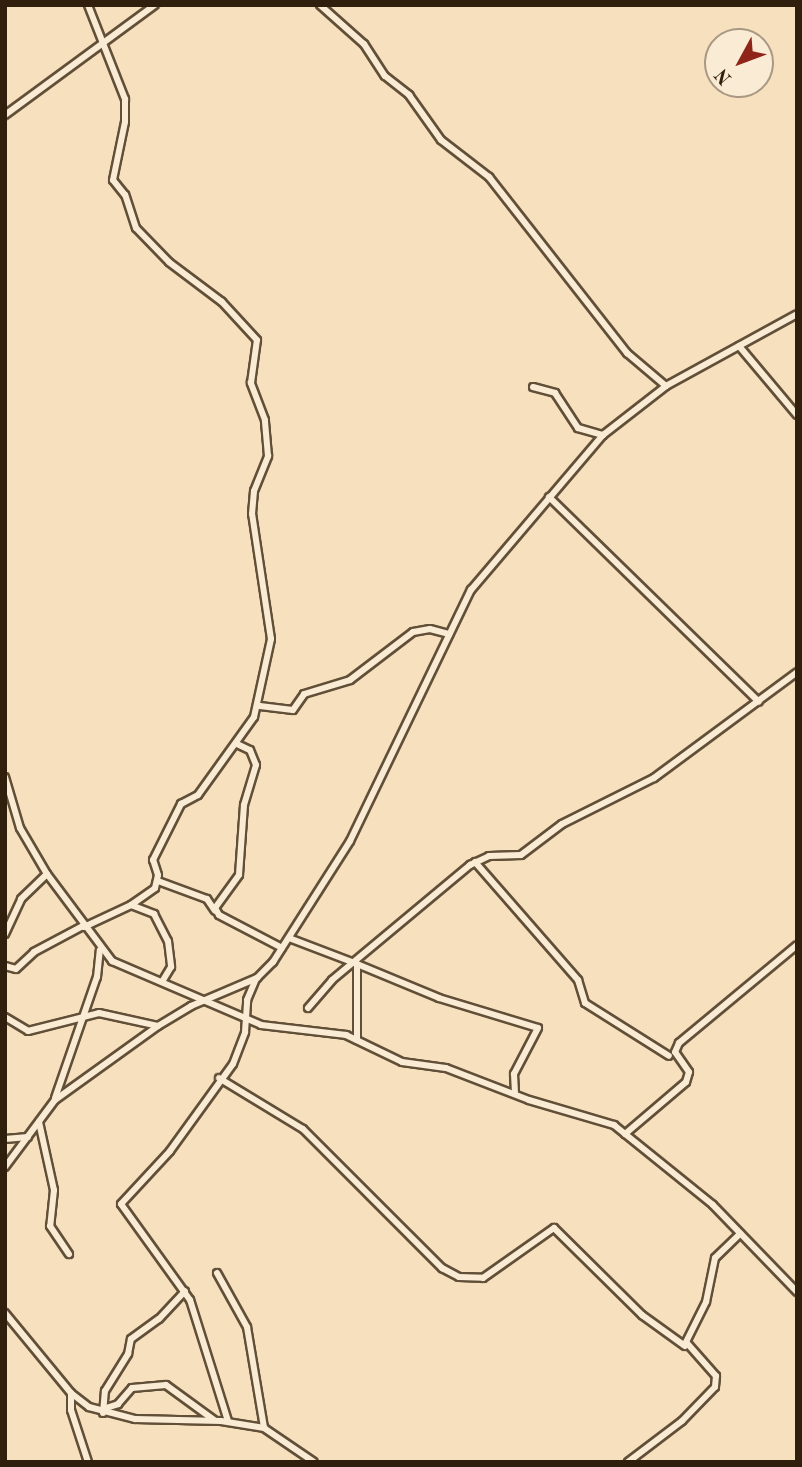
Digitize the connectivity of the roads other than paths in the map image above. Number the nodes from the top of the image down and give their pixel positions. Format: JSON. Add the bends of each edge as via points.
{"nodes":[{"id":1,"x":89,"y":5,"type":"edge"},
{"id":2,"x":155,"y":5,"type":"edge"},
{"id":3,"x":320,"y":5,"type":"edge"},
{"id":4,"x":106,"y":45,"type":"junction"},
{"id":5,"x":5,"y":115,"type":"edge"},
{"id":6,"x":797,"y":314,"type":"edge"},
{"id":7,"x":739,"y":346,"type":"junction"},
{"id":8,"x":666,"y":386,"type":"junction"},
{"id":9,"x":533,"y":387,"type":"dead end"},
{"id":10,"x":797,"y":415,"type":"edge"},
{"id":11,"x":603,"y":435,"type":"junction"},
{"id":12,"x":549,"y":497,"type":"junction"},
{"id":13,"x":449,"y":634,"type":"junction"},
{"id":14,"x":797,"y":672,"type":"edge"},
{"id":15,"x":759,"y":702,"type":"junction"},
{"id":16,"x":260,"y":706,"type":"junction"},
{"id":17,"x":237,"y":744,"type":"junction"},
{"id":18,"x":5,"y":776,"type":"edge"},
{"id":19,"x":475,"y":862,"type":"junction"},
{"id":20,"x":47,"y":874,"type":"junction"},
{"id":21,"x":158,"y":881,"type":"junction"},
{"id":22,"x":131,"y":905,"type":"junction"},
{"id":23,"x":217,"y":912,"type":"junction"},
{"id":24,"x":84,"y":926,"type":"junction"},
{"id":25,"x":5,"y":934,"type":"edge"},
{"id":26,"x":289,"y":937,"type":"junction"},
{"id":27,"x":797,"y":945,"type":"edge"},
{"id":28,"x":282,"y":948,"type":"junction"},
{"id":29,"x":100,"y":950,"type":"junction"},
{"id":30,"x":356,"y":963,"type":"junction"},
{"id":31,"x":5,"y":966,"type":"edge"},
{"id":32,"x":257,"y":978,"type":"junction"},
{"id":33,"x":163,"y":982,"type":"junction"},
{"id":34,"x":207,"y":999,"type":"junction"},
{"id":35,"x":308,"y":1008,"type":"dead end"},
{"id":36,"x":5,"y":1017,"type":"edge"},
{"id":37,"x":246,"y":1019,"type":"junction"},
{"id":38,"x":81,"y":1020,"type":"junction"},
{"id":39,"x":158,"y":1026,"type":"junction"},
{"id":40,"x":357,"y":1040,"type":"junction"},
{"id":41,"x":669,"y":1056,"type":"dead end"},
{"id":42,"x":219,"y":1078,"type":"junction"},
{"id":43,"x":515,"y":1092,"type":"junction"},
{"id":44,"x":54,"y":1100,"type":"junction"},
{"id":45,"x":39,"y":1121,"type":"junction"},
{"id":46,"x":625,"y":1134,"type":"junction"},
{"id":47,"x":27,"y":1137,"type":"junction"},
{"id":48,"x":5,"y":1139,"type":"edge"},
{"id":49,"x":5,"y":1167,"type":"edge"},
{"id":50,"x":740,"y":1234,"type":"junction"},
{"id":51,"x":69,"y":1254,"type":"dead end"},
{"id":52,"x":218,"y":1273,"type":"dead end"},
{"id":53,"x":185,"y":1291,"type":"junction"},
{"id":54,"x":797,"y":1292,"type":"edge"},
{"id":55,"x":5,"y":1313,"type":"edge"},
{"id":56,"x":685,"y":1346,"type":"junction"},
{"id":57,"x":71,"y":1392,"type":"junction"},
{"id":58,"x":103,"y":1411,"type":"junction"},
{"id":59,"x":216,"y":1421,"type":"junction"},
{"id":60,"x":228,"y":1422,"type":"junction"},
{"id":61,"x":264,"y":1428,"type":"junction"},
{"id":62,"x":89,"y":1462,"type":"edge"},
{"id":63,"x":314,"y":1462,"type":"edge"},
{"id":64,"x":628,"y":1462,"type":"edge"}],
"edges":[{"from":1,"to":4,"type":"street"},
{"from":2,"to":4,"type":"street"},
{"from":3,"to":8,"type":"street","via":[[358,38],[385,76],[415,102],[440,140],[489,177],[627,353]]},
{"from":4,"to":5,"type":"street"},
{"from":4,"to":16,"type":"street","via":[[125,108],[113,180],[125,195],[136,228],[175,268],[222,302],[257,340],[251,383],[265,420],[268,456],[254,491],[252,514],[271,639]]},
{"from":6,"to":7,"type":"street"},
{"from":7,"to":8,"type":"street"},
{"from":7,"to":10,"type":"street"},
{"from":8,"to":11,"type":"street"},
{"from":9,"to":11,"type":"street","via":[[555,393],[578,428]]},
{"from":11,"to":12,"type":"street"},
{"from":12,"to":13,"type":"street","via":[[481,576]]},
{"from":12,"to":15,"type":"street"},
{"from":13,"to":16,"type":"street","via":[[430,628],[413,632],[356,677],[303,694],[292,710]]},
{"from":13,"to":26,"type":"street","via":[[350,841]]},
{"from":14,"to":15,"type":"street"},
{"from":15,"to":19,"type":"street","via":[[698,742],[671,768],[562,824],[520,855],[489,856]]},
{"from":16,"to":17,"type":"street"},
{"from":17,"to":21,"type":"street","via":[[198,794],[181,804],[153,860]]},
{"from":17,"to":23,"type":"street","via":[[250,750],[256,765],[244,805],[239,875],[216,905]]},
{"from":18,"to":20,"type":"street","via":[[20,828]]},
{"from":19,"to":30,"type":"street"},
{"from":19,"to":41,"type":"street","via":[[578,980],[584,1003]]},
{"from":20,"to":24,"type":"street"},
{"from":20,"to":25,"type":"street","via":[[21,899]]},
{"from":21,"to":22,"type":"street"},
{"from":21,"to":23,"type":"street","via":[[207,899]]},
{"from":22,"to":24,"type":"street"},
{"from":22,"to":33,"type":"street","via":[[154,914],[169,942],[171,967]]},
{"from":23,"to":28,"type":"street"},
{"from":24,"to":29,"type":"street"},
{"from":24,"to":31,"type":"street","via":[[34,951],[16,969]]},
{"from":26,"to":28,"type":"street"},
{"from":26,"to":30,"type":"street"},
{"from":27,"to":46,"type":"street","via":[[678,1043],[675,1052],[689,1072],[686,1082]]},
{"from":28,"to":32,"type":"street"},
{"from":29,"to":33,"type":"street","via":[[112,961]]},
{"from":29,"to":38,"type":"street","via":[[97,977]]},
{"from":30,"to":35,"type":"street","via":[[332,980]]},
{"from":30,"to":40,"type":"street"},
{"from":30,"to":43,"type":"street","via":[[439,998],[538,1028],[514,1074]]},
{"from":32,"to":34,"type":"street"},
{"from":32,"to":37,"type":"street","via":[[247,1000]]},
{"from":33,"to":34,"type":"street"},
{"from":34,"to":37,"type":"street"},
{"from":34,"to":39,"type":"street"},
{"from":36,"to":38,"type":"street","via":[[28,1031],[52,1022]]},
{"from":37,"to":40,"type":"street"},
{"from":37,"to":42,"type":"street","via":[[238,1052]]},
{"from":38,"to":39,"type":"street","via":[[99,1013]]},
{"from":38,"to":44,"type":"street"},
{"from":39,"to":44,"type":"street"},
{"from":40,"to":43,"type":"street","via":[[402,1062],[446,1068]]},
{"from":42,"to":53,"type":"street","via":[[170,1151],[121,1204]]},
{"from":42,"to":56,"type":"street","via":[[303,1129],[442,1268],[459,1278],[483,1278],[554,1228],[634,1308]]},
{"from":43,"to":46,"type":"street","via":[[614,1125]]},
{"from":44,"to":45,"type":"street"},
{"from":45,"to":47,"type":"street"},
{"from":45,"to":51,"type":"street","via":[[54,1190],[50,1226]]},
{"from":46,"to":50,"type":"street","via":[[713,1205]]},
{"from":47,"to":48,"type":"street"},
{"from":47,"to":49,"type":"street"},
{"from":50,"to":54,"type":"street"},
{"from":50,"to":56,"type":"street","via":[[715,1258],[706,1302]]},
{"from":52,"to":61,"type":"street","via":[[247,1327]]},
{"from":53,"to":58,"type":"street","via":[[159,1320],[131,1339],[128,1354],[105,1391]]},
{"from":53,"to":60,"type":"street"},
{"from":55,"to":57,"type":"street"},
{"from":56,"to":64,"type":"street","via":[[716,1376],[715,1387],[682,1422]]},
{"from":57,"to":58,"type":"street"},
{"from":57,"to":62,"type":"street","via":[[71,1410]]},
{"from":58,"to":59,"type":"street","via":[[135,1419]]},
{"from":58,"to":59,"type":"street","via":[[118,1404],[132,1388],[166,1385]]},
{"from":59,"to":60,"type":"street"},
{"from":60,"to":61,"type":"street"},
{"from":61,"to":63,"type":"street"}]}
